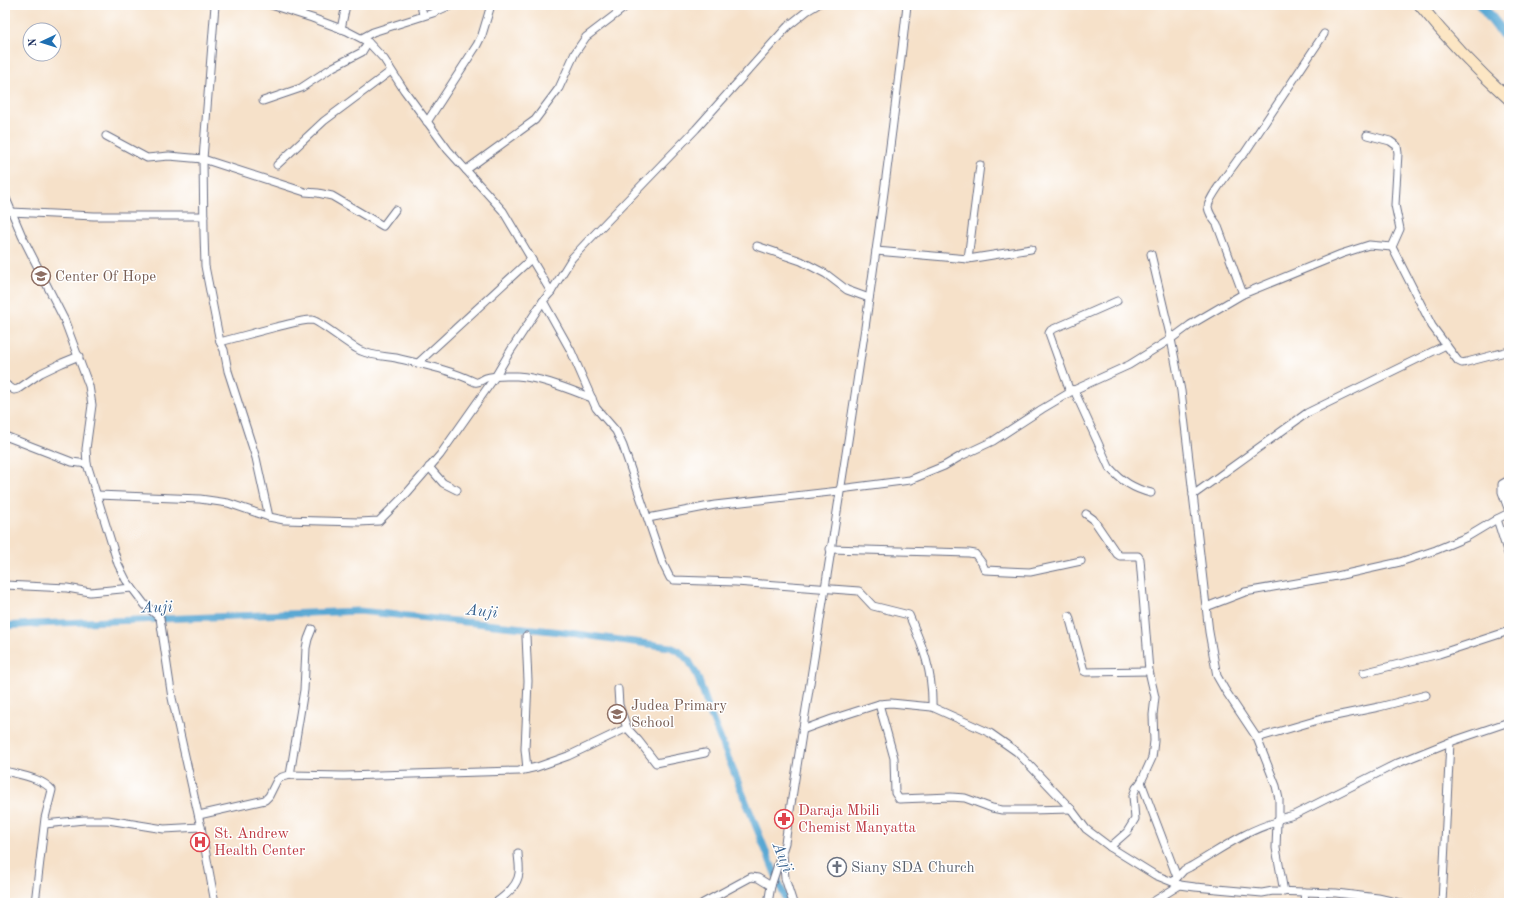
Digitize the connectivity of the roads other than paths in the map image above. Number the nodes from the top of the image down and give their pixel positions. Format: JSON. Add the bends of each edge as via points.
{"nodes":[{"id":1,"x":215,"y":5,"type":"edge"},
{"id":2,"x":271,"y":5,"type":"edge"},
{"id":3,"x":346,"y":5,"type":"edge"},
{"id":4,"x":421,"y":5,"type":"edge"},
{"id":5,"x":451,"y":5,"type":"edge"},
{"id":6,"x":490,"y":5,"type":"edge"},
{"id":7,"x":628,"y":5,"type":"edge"},
{"id":8,"x":817,"y":5,"type":"edge"},
{"id":9,"x":907,"y":5,"type":"edge"},
{"id":10,"x":1420,"y":5,"type":"edge"},
{"id":11,"x":423,"y":15,"type":"junction"},
{"id":12,"x":341,"y":29,"type":"junction"},
{"id":13,"x":1324,"y":34,"type":"dead end"},
{"id":14,"x":365,"y":40,"type":"junction"},
{"id":15,"x":391,"y":71,"type":"junction"},
{"id":16,"x":1509,"y":99,"type":"edge"},
{"id":17,"x":263,"y":101,"type":"dead end"},
{"id":18,"x":427,"y":122,"type":"junction"},
{"id":19,"x":1367,"y":135,"type":"dead end"},
{"id":20,"x":106,"y":136,"type":"dead end"},
{"id":21,"x":203,"y":159,"type":"junction"},
{"id":22,"x":276,"y":165,"type":"dead end"},
{"id":23,"x":980,"y":165,"type":"dead end"},
{"id":24,"x":466,"y":170,"type":"junction"},
{"id":25,"x":5,"y":196,"type":"edge"},
{"id":26,"x":395,"y":210,"type":"dead end"},
{"id":27,"x":11,"y":212,"type":"junction"},
{"id":28,"x":204,"y":216,"type":"junction"},
{"id":29,"x":757,"y":246,"type":"dead end"},
{"id":30,"x":1392,"y":247,"type":"junction"},
{"id":31,"x":1031,"y":249,"type":"dead end"},
{"id":32,"x":876,"y":251,"type":"junction"},
{"id":33,"x":1151,"y":254,"type":"dead end"},
{"id":34,"x":531,"y":259,"type":"junction"},
{"id":35,"x":968,"y":259,"type":"junction"},
{"id":36,"x":551,"y":292,"type":"junction"},
{"id":37,"x":1243,"y":294,"type":"junction"},
{"id":38,"x":869,"y":298,"type":"junction"},
{"id":39,"x":543,"y":301,"type":"junction"},
{"id":40,"x":1117,"y":301,"type":"dead end"},
{"id":41,"x":1171,"y":339,"type":"junction"},
{"id":42,"x":220,"y":342,"type":"junction"},
{"id":43,"x":1446,"y":345,"type":"junction"},
{"id":44,"x":1509,"y":351,"type":"edge"},
{"id":45,"x":79,"y":356,"type":"junction"},
{"id":46,"x":418,"y":363,"type":"junction"},
{"id":47,"x":495,"y":377,"type":"junction"},
{"id":48,"x":5,"y":384,"type":"edge"},
{"id":49,"x":1074,"y":390,"type":"junction"},
{"id":50,"x":592,"y":398,"type":"junction"},
{"id":51,"x":5,"y":436,"type":"edge"},
{"id":52,"x":87,"y":464,"type":"junction"},
{"id":53,"x":429,"y":467,"type":"junction"},
{"id":54,"x":1509,"y":480,"type":"edge"},
{"id":55,"x":457,"y":490,"type":"dead end"},
{"id":56,"x":839,"y":490,"type":"junction"},
{"id":57,"x":1151,"y":493,"type":"dead end"},
{"id":58,"x":97,"y":495,"type":"junction"},
{"id":59,"x":1194,"y":495,"type":"junction"},
{"id":60,"x":1509,"y":512,"type":"edge"},
{"id":61,"x":1086,"y":514,"type":"dead end"},
{"id":62,"x":269,"y":517,"type":"junction"},
{"id":63,"x":648,"y":518,"type":"junction"},
{"id":64,"x":1496,"y":519,"type":"junction"},
{"id":65,"x":830,"y":549,"type":"junction"},
{"id":66,"x":1509,"y":557,"type":"edge"},
{"id":67,"x":1081,"y":561,"type":"dead end"},
{"id":68,"x":5,"y":585,"type":"edge"},
{"id":69,"x":132,"y":588,"type":"junction"},
{"id":70,"x":824,"y":589,"type":"junction"},
{"id":71,"x":1206,"y":607,"type":"junction"},
{"id":72,"x":1069,"y":616,"type":"dead end"},
{"id":73,"x":312,"y":629,"type":"dead end"},
{"id":74,"x":1509,"y":631,"type":"edge"},
{"id":75,"x":526,"y":636,"type":"dead end"},
{"id":76,"x":1149,"y":671,"type":"junction"},
{"id":77,"x":1363,"y":673,"type":"dead end"},
{"id":78,"x":618,"y":689,"type":"dead end"},
{"id":79,"x":1426,"y":695,"type":"dead end"},
{"id":80,"x":879,"y":704,"type":"junction"},
{"id":81,"x":932,"y":707,"type":"junction"},
{"id":82,"x":1509,"y":722,"type":"edge"},
{"id":83,"x":627,"y":728,"type":"junction"},
{"id":84,"x":802,"y":730,"type":"junction"},
{"id":85,"x":1258,"y":738,"type":"junction"},
{"id":86,"x":1450,"y":742,"type":"junction"},
{"id":87,"x":705,"y":752,"type":"dead end"},
{"id":88,"x":528,"y":769,"type":"junction"},
{"id":89,"x":5,"y":771,"type":"edge"},
{"id":90,"x":290,"y":775,"type":"junction"},
{"id":91,"x":1141,"y":782,"type":"junction"},
{"id":92,"x":1071,"y":808,"type":"junction"},
{"id":93,"x":199,"y":815,"type":"junction"},
{"id":94,"x":1278,"y":820,"type":"junction"},
{"id":95,"x":45,"y":824,"type":"junction"},
{"id":96,"x":201,"y":827,"type":"junction"},
{"id":97,"x":1110,"y":847,"type":"junction"},
{"id":98,"x":783,"y":850,"type":"junction"},
{"id":99,"x":518,"y":853,"type":"dead end"},
{"id":100,"x":1177,"y":881,"type":"junction"},
{"id":101,"x":771,"y":885,"type":"junction"},
{"id":102,"x":1284,"y":892,"type":"junction"},
{"id":103,"x":1304,"y":892,"type":"junction"},
{"id":104,"x":1391,"y":902,"type":"edge"},
{"id":105,"x":35,"y":903,"type":"edge"},
{"id":106,"x":215,"y":903,"type":"edge"},
{"id":107,"x":496,"y":903,"type":"edge"},
{"id":108,"x":703,"y":903,"type":"edge"},
{"id":109,"x":768,"y":903,"type":"edge"},
{"id":110,"x":793,"y":903,"type":"edge"},
{"id":111,"x":1151,"y":903,"type":"edge"},
{"id":112,"x":1305,"y":903,"type":"edge"},
{"id":113,"x":1400,"y":903,"type":"edge"},
{"id":114,"x":1442,"y":903,"type":"edge"}],
"edges":[{"from":1,"to":21,"type":"street"},
{"from":2,"to":12,"type":"street"},
{"from":3,"to":12,"type":"street"},
{"from":4,"to":11,"type":"street"},
{"from":5,"to":11,"type":"street"},
{"from":6,"to":18,"type":"street","via":[[482,35]]},
{"from":7,"to":24,"type":"street","via":[[586,37],[575,53],[559,88],[535,120]]},
{"from":8,"to":36,"type":"street","via":[[787,27],[696,129],[572,258]]},
{"from":9,"to":32,"type":"street"},
{"from":10,"to":16,"type":"main road","via":[[1477,69]]},
{"from":11,"to":14,"type":"street","via":[[373,32]]},
{"from":12,"to":14,"type":"street"},
{"from":13,"to":37,"type":"street","via":[[1208,205]]},
{"from":14,"to":15,"type":"street"},
{"from":14,"to":17,"type":"street","via":[[362,52],[301,88]]},
{"from":15,"to":18,"type":"street"},
{"from":15,"to":22,"type":"street","via":[[324,121]]},
{"from":18,"to":24,"type":"street"},
{"from":19,"to":30,"type":"street","via":[[1390,141],[1397,146],[1394,205],[1400,229]]},
{"from":20,"to":21,"type":"street","via":[[147,158],[169,156]]},
{"from":21,"to":26,"type":"street","via":[[306,192],[332,196],[383,226]]},
{"from":21,"to":28,"type":"street"},
{"from":23,"to":35,"type":"street"},
{"from":24,"to":34,"type":"street","via":[[503,211]]},
{"from":25,"to":27,"type":"street"},
{"from":27,"to":28,"type":"street","via":[[94,216]]},
{"from":27,"to":45,"type":"street","via":[[64,319]]},
{"from":28,"to":42,"type":"street","via":[[205,266]]},
{"from":29,"to":38,"type":"street","via":[[801,261],[826,274],[847,290]]},
{"from":30,"to":37,"type":"street","via":[[1370,245],[1341,254]]},
{"from":30,"to":43,"type":"street","via":[[1432,326]]},
{"from":31,"to":35,"type":"street"},
{"from":32,"to":35,"type":"street"},
{"from":32,"to":38,"type":"street"},
{"from":33,"to":41,"type":"street"},
{"from":34,"to":36,"type":"street"},
{"from":34,"to":46,"type":"street"},
{"from":36,"to":39,"type":"street"},
{"from":37,"to":41,"type":"street"},
{"from":38,"to":56,"type":"street"},
{"from":39,"to":47,"type":"street"},
{"from":39,"to":50,"type":"street","via":[[571,351]]},
{"from":40,"to":49,"type":"street","via":[[1049,333],[1068,389]]},
{"from":41,"to":49,"type":"street","via":[[1129,366]]},
{"from":41,"to":59,"type":"street","via":[[1181,391]]},
{"from":42,"to":46,"type":"street","via":[[312,320],[361,351]]},
{"from":42,"to":62,"type":"street","via":[[256,458]]},
{"from":43,"to":44,"type":"street","via":[[1462,363]]},
{"from":43,"to":59,"type":"street","via":[[1307,413]]},
{"from":45,"to":48,"type":"street","via":[[41,373],[18,390]]},
{"from":45,"to":52,"type":"street","via":[[92,395],[86,449]]},
{"from":46,"to":47,"type":"street","via":[[475,382]]},
{"from":47,"to":50,"type":"street","via":[[517,376],[533,379]]},
{"from":47,"to":53,"type":"street"},
{"from":49,"to":56,"type":"street","via":[[993,441],[932,472],[910,480]]},
{"from":49,"to":57,"type":"street","via":[[1110,467],[1135,488]]},
{"from":50,"to":63,"type":"street","via":[[596,408],[616,431],[623,446]]},
{"from":51,"to":52,"type":"street","via":[[72,462]]},
{"from":52,"to":58,"type":"street"},
{"from":53,"to":55,"type":"street","via":[[443,483]]},
{"from":53,"to":62,"type":"street","via":[[380,521]]},
{"from":54,"to":60,"type":"street","via":[[1502,484]]},
{"from":56,"to":63,"type":"street","via":[[716,505]]},
{"from":56,"to":65,"type":"street"},
{"from":58,"to":62,"type":"street","via":[[200,499],[228,503]]},
{"from":58,"to":69,"type":"street","via":[[118,564]]},
{"from":59,"to":71,"type":"street"},
{"from":60,"to":64,"type":"street"},
{"from":61,"to":76,"type":"street","via":[[1093,519],[1117,554],[1138,556],[1140,559]]},
{"from":63,"to":70,"type":"street","via":[[666,573],[674,580]]},
{"from":64,"to":66,"type":"street"},
{"from":64,"to":71,"type":"street","via":[[1467,537],[1400,562],[1245,592]]},
{"from":65,"to":67,"type":"street","via":[[969,552],[975,554],[984,570],[1030,572]]},
{"from":65,"to":70,"type":"street"},
{"from":68,"to":69,"type":"street","via":[[67,588],[90,592]]},
{"from":69,"to":93,"type":"street","via":[[145,605],[160,618],[172,698]]},
{"from":70,"to":81,"type":"street","via":[[859,591],[873,606],[909,615],[924,649],[932,687]]},
{"from":70,"to":84,"type":"street"},
{"from":71,"to":85,"type":"street","via":[[1217,676]]},
{"from":72,"to":76,"type":"street","via":[[1084,671]]},
{"from":73,"to":90,"type":"street","via":[[306,648],[304,690]]},
{"from":74,"to":77,"type":"street","via":[[1439,654]]},
{"from":75,"to":88,"type":"street","via":[[528,681],[525,748]]},
{"from":76,"to":91,"type":"street","via":[[1156,697],[1153,715],[1154,742],[1152,758]]},
{"from":78,"to":83,"type":"street","via":[[619,705]]},
{"from":79,"to":85,"type":"street","via":[[1325,718]]},
{"from":80,"to":81,"type":"street"},
{"from":80,"to":84,"type":"street"},
{"from":80,"to":92,"type":"street","via":[[894,758],[895,792],[899,799],[965,798],[1002,810]]},
{"from":81,"to":92,"type":"street","via":[[995,736],[1025,760]]},
{"from":82,"to":86,"type":"street"},
{"from":83,"to":87,"type":"street","via":[[656,763]]},
{"from":83,"to":88,"type":"street","via":[[568,756]]},
{"from":84,"to":98,"type":"street"},
{"from":85,"to":94,"type":"street","via":[[1276,786],[1279,799]]},
{"from":86,"to":94,"type":"street","via":[[1398,763],[1294,815]]},
{"from":86,"to":114,"type":"street"},
{"from":88,"to":90,"type":"street","via":[[344,776]]},
{"from":89,"to":95,"type":"street","via":[[32,778],[49,786],[52,790]]},
{"from":90,"to":93,"type":"street","via":[[277,780],[265,800]]},
{"from":91,"to":97,"type":"street","via":[[1133,796],[1135,819],[1132,826]]},
{"from":91,"to":100,"type":"street"},
{"from":92,"to":97,"type":"street","via":[[1086,828]]},
{"from":93,"to":96,"type":"street"},
{"from":94,"to":100,"type":"street","via":[[1190,867]]},
{"from":94,"to":102,"type":"street","via":[[1276,848]]},
{"from":95,"to":96,"type":"street","via":[[108,820],[164,829]]},
{"from":95,"to":105,"type":"street"},
{"from":96,"to":106,"type":"street"},
{"from":97,"to":100,"type":"street","via":[[1155,875]]},
{"from":98,"to":101,"type":"street"},
{"from":98,"to":110,"type":"street","via":[[785,878]]},
{"from":99,"to":107,"type":"street","via":[[518,880]]},
{"from":100,"to":102,"type":"street","via":[[1195,887],[1262,893]]},
{"from":100,"to":111,"type":"street"},
{"from":101,"to":108,"type":"street","via":[[751,877]]},
{"from":101,"to":109,"type":"street"},
{"from":102,"to":103,"type":"street"},
{"from":103,"to":104,"type":"street","via":[[1378,898]]},
{"from":103,"to":112,"type":"street"},
{"from":104,"to":113,"type":"street"}]}
